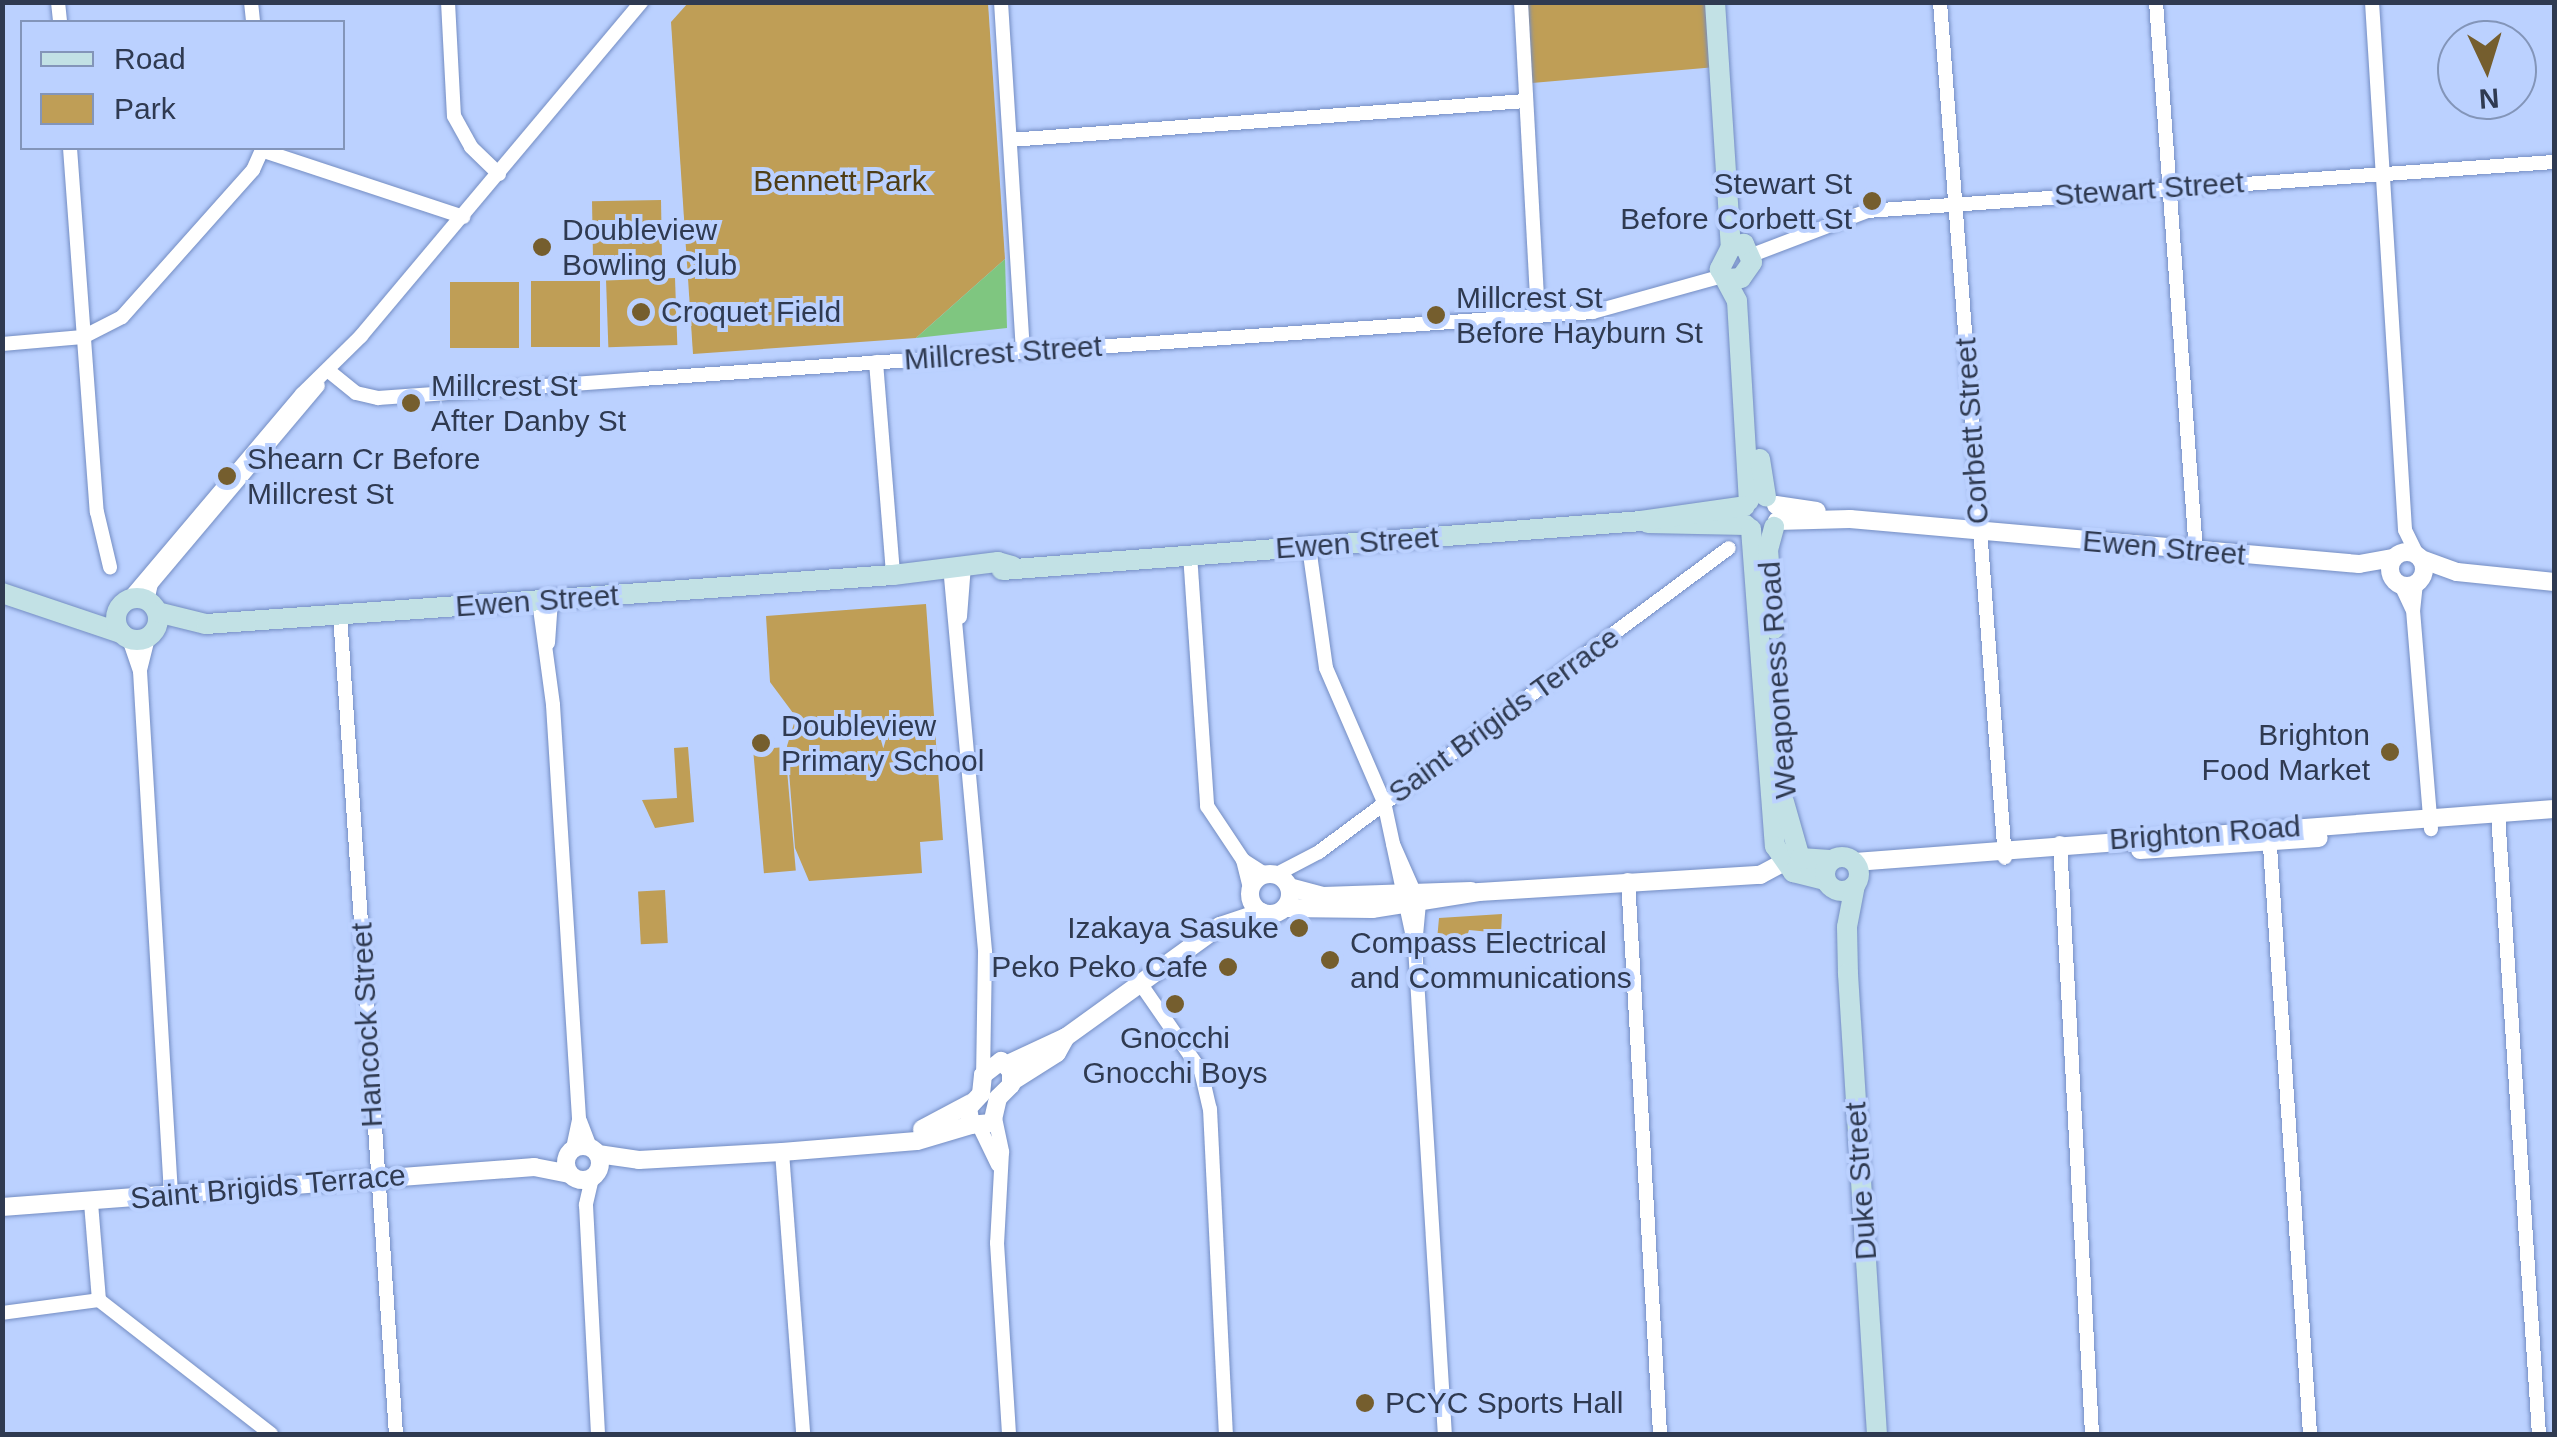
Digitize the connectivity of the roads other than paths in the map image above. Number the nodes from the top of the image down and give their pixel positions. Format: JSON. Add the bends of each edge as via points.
{"nodes":[{"id":1,"x":448,"y":2,"type":"edge"},
{"id":2,"x":640,"y":2,"type":"edge"},
{"id":3,"x":1001,"y":2,"type":"edge"},
{"id":4,"x":1521,"y":2,"type":"edge"},
{"id":5,"x":1715,"y":2,"type":"edge"},
{"id":6,"x":1726,"y":2,"type":"edge"},
{"id":7,"x":1940,"y":2,"type":"edge"},
{"id":8,"x":2156,"y":2,"type":"edge"},
{"id":9,"x":2372,"y":2,"type":"edge"},
{"id":10,"x":1524,"y":101,"type":"junction"},
{"id":11,"x":1010,"y":140,"type":"junction"},
{"id":12,"x":70,"y":150,"type":"edge"},
{"id":13,"x":263,"y":150,"type":"edge"},
{"id":14,"x":267,"y":150,"type":"edge"},
{"id":15,"x":2554,"y":162,"type":"edge"},
{"id":16,"x":499,"y":174,"type":"junction"},
{"id":17,"x":2384,"y":174,"type":"junction"},
{"id":18,"x":2170,"y":188,"type":"junction"},
{"id":19,"x":1954,"y":203,"type":"junction"},
{"id":20,"x":463,"y":218,"type":"junction"},
{"id":21,"x":1735,"y":263,"type":"junction"},
{"id":22,"x":1538,"y":316,"type":"junction"},
{"id":23,"x":83,"y":336,"type":"junction"},
{"id":24,"x":2,"y":344,"type":"edge"},
{"id":25,"x":1022,"y":350,"type":"junction"},
{"id":26,"x":876,"y":362,"type":"junction"},
{"id":27,"x":330,"y":372,"type":"junction"},
{"id":28,"x":1761,"y":514,"type":"junction"},
{"id":29,"x":2405,"y":530,"type":"junction"},
{"id":30,"x":1979,"y":532,"type":"junction"},
{"id":31,"x":1309,"y":547,"type":"junction"},
{"id":32,"x":1729,"y":548,"type":"dead end"},
{"id":33,"x":2196,"y":552,"type":"junction"},
{"id":34,"x":1190,"y":554,"type":"junction"},
{"id":35,"x":2419,"y":557,"type":"junction"},
{"id":36,"x":110,"y":568,"type":"dead end"},
{"id":37,"x":957,"y":571,"type":"junction"},
{"id":38,"x":2458,"y":572,"type":"junction"},
{"id":39,"x":2403,"y":573,"type":"junction"},
{"id":40,"x":892,"y":575,"type":"junction"},
{"id":41,"x":2554,"y":582,"type":"edge"},
{"id":42,"x":2,"y":593,"type":"edge"},
{"id":43,"x":545,"y":601,"type":"junction"},
{"id":44,"x":340,"y":615,"type":"junction"},
{"id":45,"x":138,"y":621,"type":"junction"},
{"id":46,"x":1384,"y":802,"type":"junction"},
{"id":47,"x":2554,"y":810,"type":"edge"},
{"id":48,"x":2499,"y":819,"type":"junction"},
{"id":49,"x":2554,"y":820,"type":"edge"},
{"id":50,"x":2430,"y":824,"type":"junction"},
{"id":51,"x":2269,"y":835,"type":"junction"},
{"id":52,"x":2060,"y":849,"type":"junction"},
{"id":53,"x":2005,"y":853,"type":"junction"},
{"id":54,"x":1784,"y":855,"type":"junction"},
{"id":55,"x":1242,"y":860,"type":"junction"},
{"id":56,"x":1856,"y":876,"type":"junction"},
{"id":57,"x":1830,"y":877,"type":"junction"},
{"id":58,"x":1276,"y":879,"type":"junction"},
{"id":59,"x":1628,"y":880,"type":"junction"},
{"id":60,"x":1251,"y":893,"type":"junction"},
{"id":61,"x":1411,"y":898,"type":"junction"},
{"id":62,"x":1285,"y":908,"type":"junction"},
{"id":63,"x":1262,"y":912,"type":"junction"},
{"id":64,"x":1220,"y":926,"type":"junction"},
{"id":65,"x":1847,"y":927,"type":"junction"},
{"id":66,"x":1140,"y":983,"type":"junction"},
{"id":67,"x":986,"y":1032,"type":"junction"},
{"id":68,"x":1007,"y":1069,"type":"junction"},
{"id":69,"x":984,"y":1075,"type":"junction"},
{"id":70,"x":971,"y":1102,"type":"junction"},
{"id":71,"x":982,"y":1124,"type":"junction"},
{"id":72,"x":889,"y":1140,"type":"junction"},
{"id":73,"x":782,"y":1152,"type":"junction"},
{"id":74,"x":583,"y":1163,"type":"junction"},
{"id":75,"x":376,"y":1177,"type":"junction"},
{"id":76,"x":170,"y":1194,"type":"junction"},
{"id":77,"x":90,"y":1203,"type":"junction"},
{"id":78,"x":2,"y":1207,"type":"edge"},
{"id":79,"x":99,"y":1300,"type":"junction"},
{"id":80,"x":2,"y":1313,"type":"edge"},
{"id":81,"x":271,"y":1434,"type":"edge"},
{"id":82,"x":396,"y":1434,"type":"edge"},
{"id":83,"x":598,"y":1434,"type":"edge"},
{"id":84,"x":803,"y":1434,"type":"edge"},
{"id":85,"x":1009,"y":1434,"type":"edge"},
{"id":86,"x":1226,"y":1434,"type":"edge"},
{"id":87,"x":1444,"y":1434,"type":"edge"},
{"id":88,"x":1660,"y":1434,"type":"edge"},
{"id":89,"x":1877,"y":1434,"type":"edge"},
{"id":90,"x":2092,"y":1434,"type":"edge"},
{"id":91,"x":2310,"y":1434,"type":"edge"},
{"id":92,"x":2539,"y":1434,"type":"edge"}],
"edges":[{"from":1,"to":16,"type":"street","via":[[454,116]]},
{"from":2,"to":16,"type":"street"},
{"from":3,"to":11,"type":"street"},
{"from":4,"to":10,"type":"street"},
{"from":5,"to":21,"type":"main road","name":"Weaponess Road"},
{"from":6,"to":21,"type":"main road","name":"Weaponess Road"},
{"from":7,"to":19,"type":"street","name":"Corbett Street"},
{"from":8,"to":18,"type":"street"},
{"from":9,"to":17,"type":"street"},
{"from":10,"to":11,"type":"street"},
{"from":10,"to":22,"type":"street"},
{"from":11,"to":25,"type":"street"},
{"from":12,"to":23,"type":"street"},
{"from":13,"to":23,"type":"street","via":[[122,317]]},
{"from":14,"to":20,"type":"street"},
{"from":15,"to":17,"type":"street","name":"Stewart Street"},
{"from":16,"to":20,"type":"street"},
{"from":17,"to":18,"type":"street","name":"Stewart Street"},
{"from":17,"to":29,"type":"street"},
{"from":18,"to":19,"type":"street","name":"Stewart Street"},
{"from":18,"to":33,"type":"street"},
{"from":19,"to":21,"type":"street","name":"Stewart Street","via":[[1849,215]]},
{"from":19,"to":30,"type":"street","name":"Corbett Street"},
{"from":20,"to":27,"type":"street"},
{"from":21,"to":22,"type":"street","name":"Millcrest Street","via":[[1622,308]]},
{"from":21,"to":28,"type":"main road","name":"Weaponess Road"},
{"from":22,"to":25,"type":"street","name":"Millcrest Street"},
{"from":23,"to":24,"type":"street"},
{"from":23,"to":36,"type":"street","via":[[100,544]]},
{"from":25,"to":26,"type":"street","name":"Millcrest Street"},
{"from":26,"to":27,"type":"street","name":"Millcrest Street","via":[[378,398],[356,393]]},
{"from":26,"to":40,"type":"street"},
{"from":27,"to":45,"type":"street","via":[[302,394]]},
{"from":28,"to":30,"type":"street","name":"Ewen Street"},
{"from":28,"to":31,"type":"main road","name":"Ewen Street"},
{"from":28,"to":54,"type":"main road","name":"Weaponess Road"},
{"from":29,"to":35,"type":"street"},
{"from":29,"to":39,"type":"street"},
{"from":30,"to":33,"type":"street","name":"Ewen Street"},
{"from":30,"to":53,"type":"street","name":"Corbett Street"},
{"from":31,"to":34,"type":"main road","name":"Ewen Street"},
{"from":31,"to":46,"type":"street","via":[[1326,668]]},
{"from":32,"to":46,"type":"street","name":"Saint Brigids Terrace"},
{"from":33,"to":39,"type":"street","name":"Ewen Street"},
{"from":34,"to":37,"type":"main road","name":"Ewen Street"},
{"from":34,"to":55,"type":"street","via":[[1207,806]]},
{"from":35,"to":38,"type":"street","name":"Ewen Street"},
{"from":35,"to":39,"type":"street","name":"Ewen Street"},
{"from":37,"to":40,"type":"main road","name":"Ewen Street"},
{"from":37,"to":67,"type":"street"},
{"from":38,"to":39,"type":"street","name":"Ewen Street"},
{"from":38,"to":41,"type":"street","name":"Ewen Street"},
{"from":39,"to":50,"type":"street","via":[[2413,610]]},
{"from":40,"to":43,"type":"main road","name":"Ewen Street"},
{"from":42,"to":45,"type":"main road","via":[[88,622]]},
{"from":43,"to":44,"type":"main road","name":"Ewen Street"},
{"from":43,"to":74,"type":"street"},
{"from":44,"to":45,"type":"main road","name":"Ewen Street"},
{"from":44,"to":75,"type":"street","name":"Hancock Street"},
{"from":45,"to":76,"type":"street"},
{"from":46,"to":58,"type":"street","name":"Saint Brigids Terrace"},
{"from":46,"to":61,"type":"street"},
{"from":47,"to":48,"type":"street","name":"Brighton Road"},
{"from":48,"to":49,"type":"street","name":"Brighton Road"},
{"from":48,"to":50,"type":"street","name":"Brighton Road"},
{"from":48,"to":92,"type":"street"},
{"from":50,"to":51,"type":"street","name":"Brighton Road"},
{"from":51,"to":52,"type":"street","name":"Brighton Road"},
{"from":51,"to":91,"type":"street"},
{"from":52,"to":53,"type":"street","name":"Brighton Road"},
{"from":52,"to":90,"type":"street"},
{"from":53,"to":56,"type":"street","name":"Brighton Road"},
{"from":54,"to":57,"type":"main road"},
{"from":54,"to":59,"type":"street","via":[[1760,875]]},
{"from":55,"to":58,"type":"street"},
{"from":55,"to":60,"type":"street"},
{"from":56,"to":57,"type":"main road"},
{"from":56,"to":57,"type":"main road"},
{"from":56,"to":65,"type":"main road","name":"Duke Street"},
{"from":57,"to":65,"type":"main road","name":"Duke Street"},
{"from":58,"to":60,"type":"street"},
{"from":58,"to":61,"type":"street","via":[[1323,896]]},
{"from":58,"to":62,"type":"street"},
{"from":59,"to":61,"type":"street"},
{"from":59,"to":88,"type":"street"},
{"from":60,"to":63,"type":"street"},
{"from":60,"to":64,"type":"street"},
{"from":61,"to":62,"type":"street"},
{"from":61,"to":87,"type":"street"},
{"from":62,"to":63,"type":"street"},
{"from":63,"to":64,"type":"street"},
{"from":64,"to":66,"type":"street"},
{"from":65,"to":89,"type":"main road","name":"Duke Street"},
{"from":66,"to":68,"type":"street","via":[[1066,1037],[1057,1053]]},
{"from":66,"to":86,"type":"street","via":[[1201,1071],[1210,1109]]},
{"from":67,"to":68,"type":"street"},
{"from":67,"to":69,"type":"street"},
{"from":68,"to":69,"type":"street"},
{"from":68,"to":71,"type":"street"},
{"from":69,"to":70,"type":"street","via":[[981,1094]]},
{"from":70,"to":71,"type":"street"},
{"from":70,"to":72,"type":"street","name":"Saint Brigids Terrace","via":[[937,1124]]},
{"from":71,"to":72,"type":"street","name":"Saint Brigids Terrace","via":[[917,1141]]},
{"from":71,"to":85,"type":"street","via":[[998,1166]]},
{"from":72,"to":73,"type":"street","name":"Saint Brigids Terrace"},
{"from":73,"to":74,"type":"street","name":"Saint Brigids Terrace"},
{"from":73,"to":84,"type":"street"},
{"from":74,"to":75,"type":"street","name":"Saint Brigids Terrace"},
{"from":74,"to":83,"type":"street"},
{"from":75,"to":76,"type":"street","name":"Saint Brigids Terrace"},
{"from":75,"to":82,"type":"street","name":"Hancock Street"},
{"from":76,"to":77,"type":"street","name":"Saint Brigids Terrace"},
{"from":77,"to":78,"type":"street","name":"Saint Brigids Terrace"},
{"from":77,"to":79,"type":"street"},
{"from":79,"to":80,"type":"street"},
{"from":79,"to":81,"type":"street"}]}
